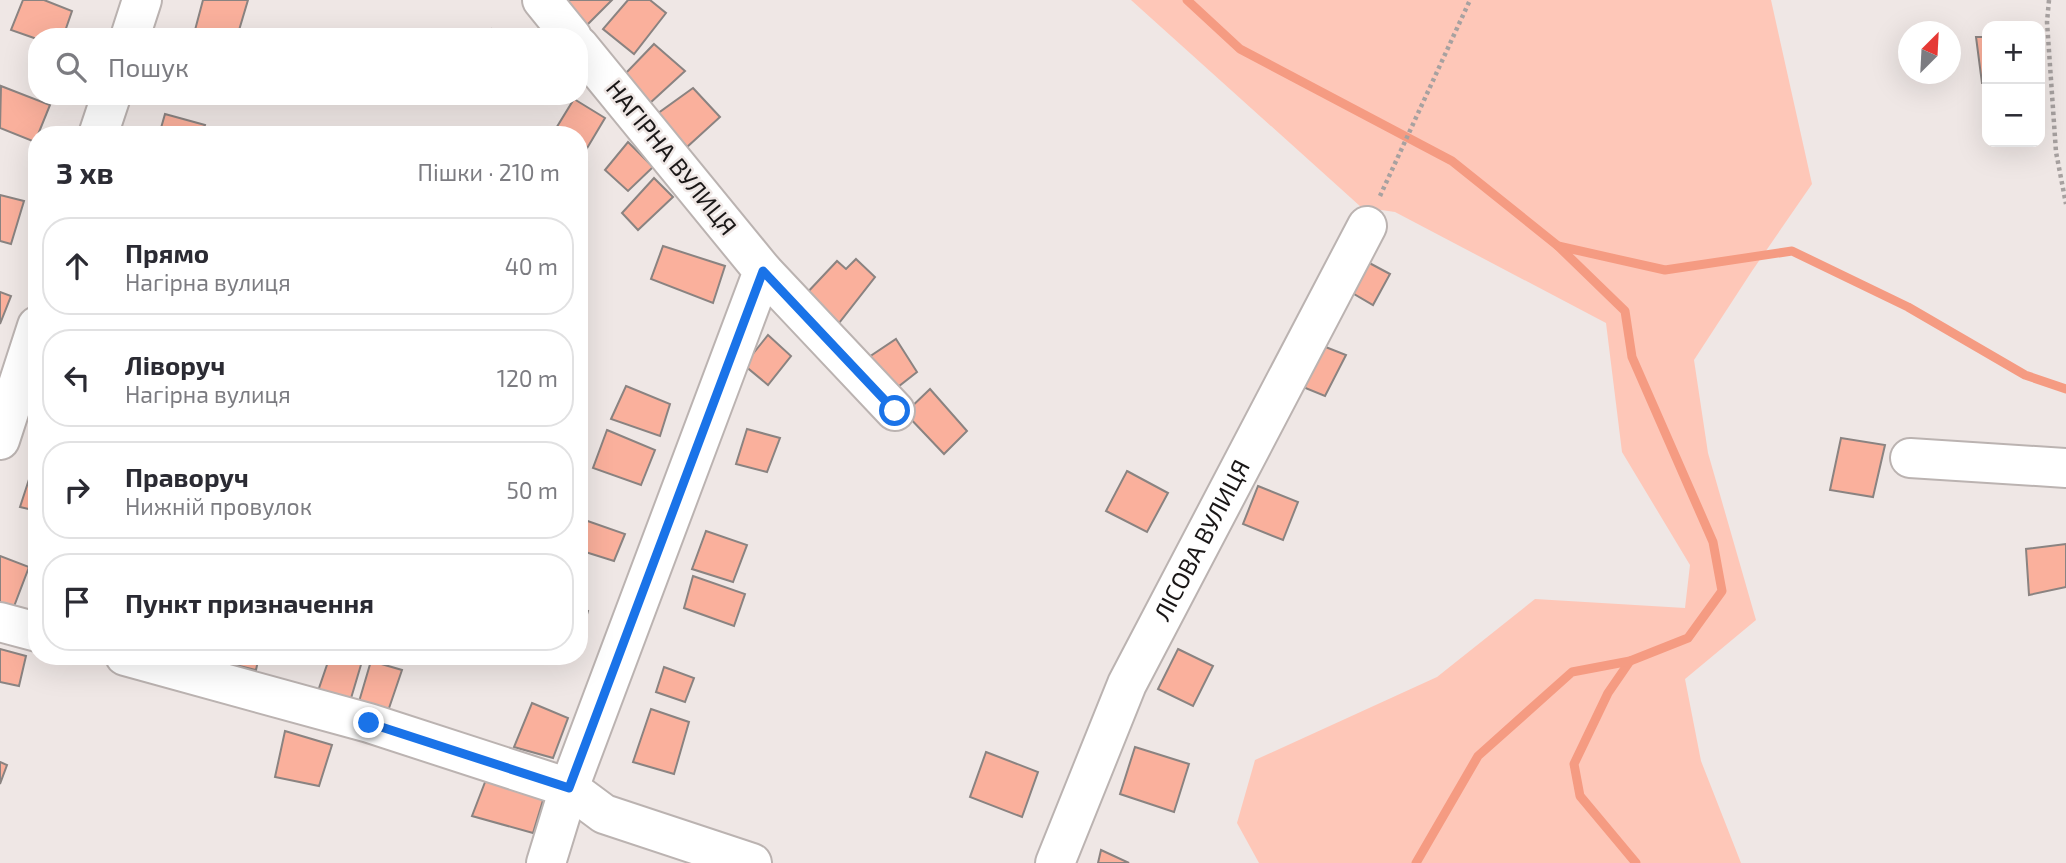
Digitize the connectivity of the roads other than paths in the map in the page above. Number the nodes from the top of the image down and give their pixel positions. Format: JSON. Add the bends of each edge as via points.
{"nodes":[{"id":1,"x":142,"y":0,"type":"edge"},
{"id":2,"x":542,"y":0,"type":"edge"},
{"id":3,"x":133,"y":28,"type":"edge"},
{"id":4,"x":565,"y":28,"type":"edge"},
{"id":5,"x":588,"y":57,"type":"edge"},
{"id":6,"x":108,"y":105,"type":"edge"},
{"id":7,"x":101,"y":126,"type":"edge"},
{"id":8,"x":1367,"y":226,"type":"road end"},
{"id":9,"x":763,"y":271,"type":"junction"},
{"id":10,"x":28,"y":354,"type":"edge"},
{"id":11,"x":895,"y":411,"type":"dead end"},
{"id":12,"x":0,"y":440,"type":"edge"},
{"id":13,"x":1910,"y":458,"type":"dead end"},
{"id":14,"x":2066,"y":468,"type":"edge"},
{"id":15,"x":0,"y":622,"type":"edge"},
{"id":16,"x":28,"y":630,"type":"edge"},
{"id":17,"x":158,"y":665,"type":"edge"},
{"id":18,"x":569,"y":788,"type":"junction"},
{"id":19,"x":546,"y":863,"type":"edge"},
{"id":20,"x":752,"y":863,"type":"edge"},
{"id":21,"x":1055,"y":863,"type":"edge"}],
"edges":[{"from":1,"to":3,"type":"street"},
{"from":2,"to":4,"type":"street"},
{"from":5,"to":9,"type":"street","name":"НАГІРНА ВУЛИЦЯ"},
{"from":6,"to":7,"type":"street"},
{"from":8,"to":21,"type":"street","name":"ЛІСОВА ВУЛИЦЯ","via":[[1127,684]]},
{"from":9,"to":11,"type":"street","name":"НАГІРНА ВУЛИЦЯ"},
{"from":9,"to":18,"type":"street"},
{"from":10,"to":12,"type":"street"},
{"from":13,"to":14,"type":"street"},
{"from":15,"to":16,"type":"street"},
{"from":17,"to":18,"type":"street","via":[[369,723]]},
{"from":18,"to":19,"type":"street"},
{"from":18,"to":20,"type":"street","via":[[604,814]]}]}
